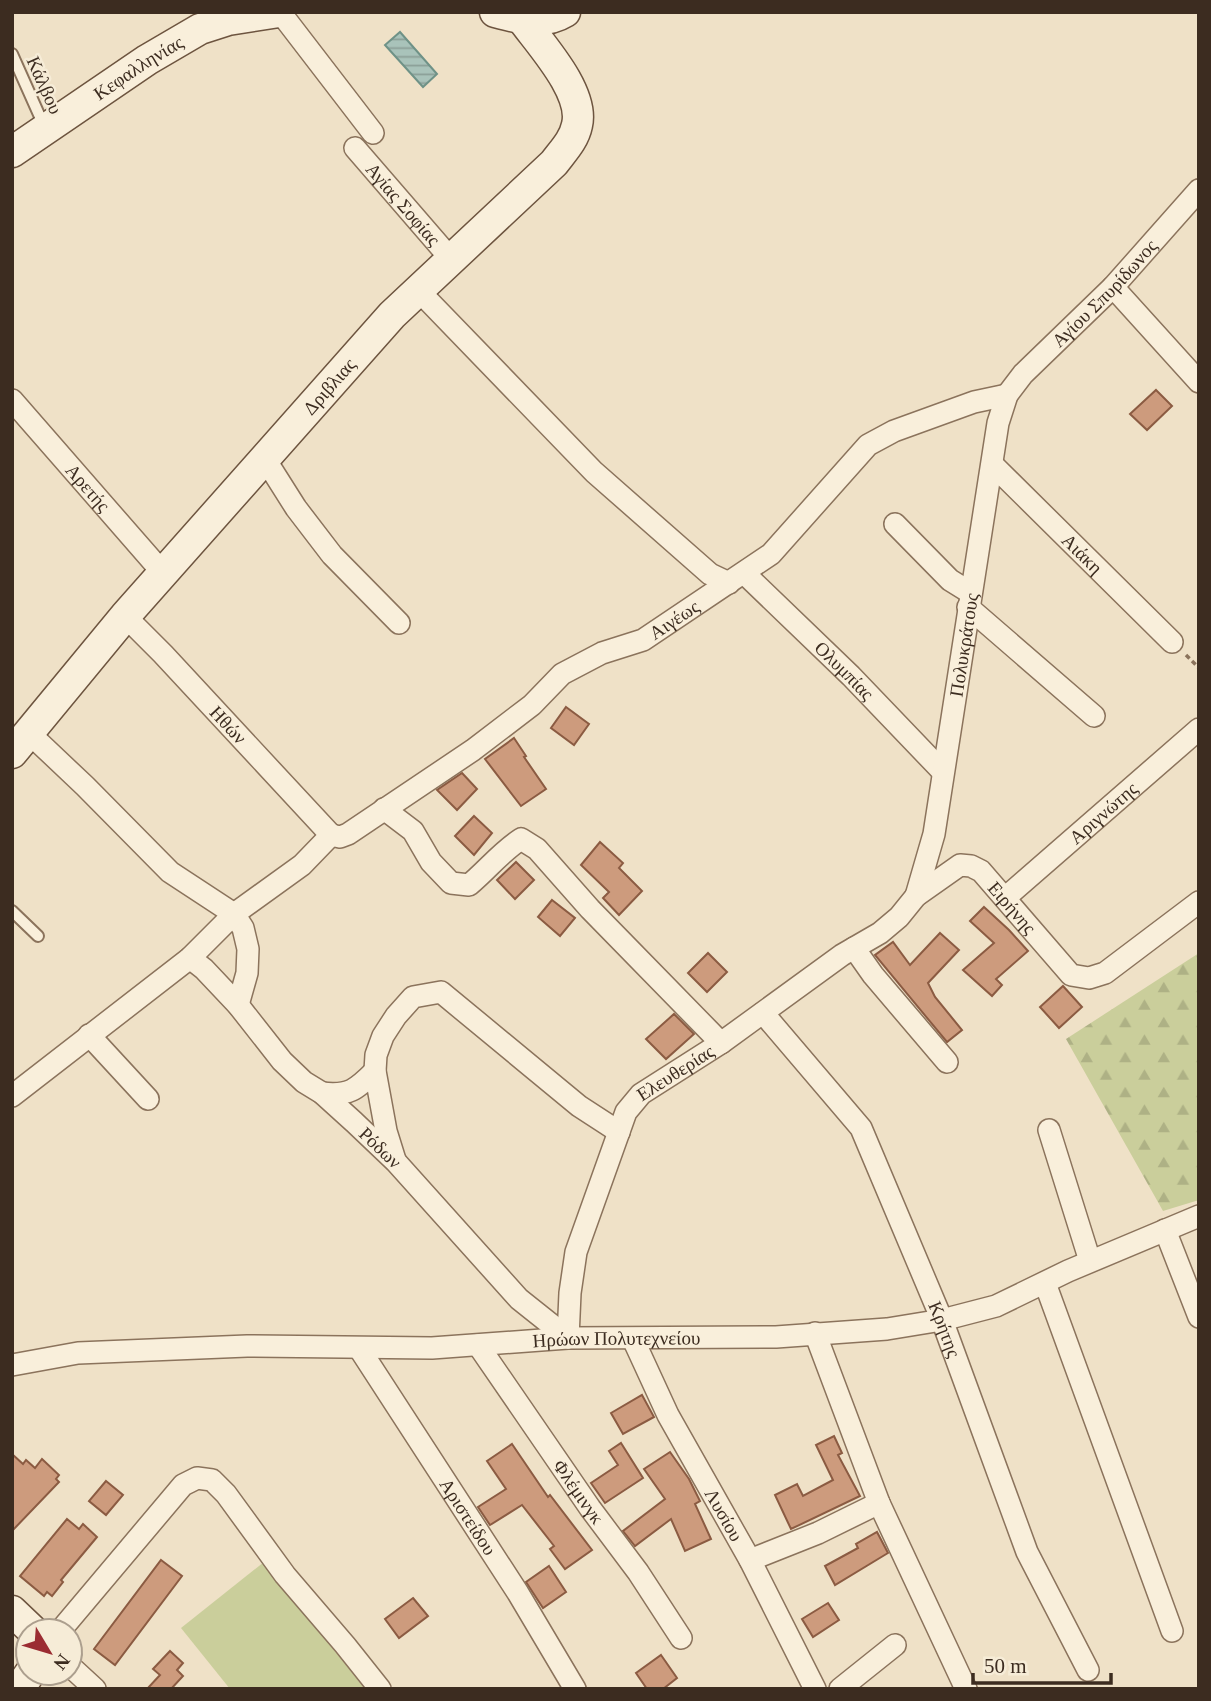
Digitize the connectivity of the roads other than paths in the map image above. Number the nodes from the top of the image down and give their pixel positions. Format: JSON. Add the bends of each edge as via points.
{"nodes":[{"id":1,"x":279,"y":12,"type":"edge"},
{"id":2,"x":565,"y":12,"type":"edge"},
{"id":3,"x":512,"y":14,"type":"edge"},
{"id":4,"x":197,"y":21,"type":"edge"},
{"id":5,"x":12,"y":54,"type":"edge"},
{"id":6,"x":45,"y":130,"type":"junction"},
{"id":7,"x":373,"y":133,"type":"dead end"},
{"id":8,"x":355,"y":148,"type":"dead end"},
{"id":9,"x":12,"y":152,"type":"edge"},
{"id":10,"x":1199,"y":190,"type":"edge"},
{"id":11,"x":451,"y":259,"type":"junction"},
{"id":12,"x":1113,"y":287,"type":"junction"},
{"id":13,"x":418,"y":290,"type":"junction"},
{"id":14,"x":1199,"y":382,"type":"edge"},
{"id":15,"x":1007,"y":395,"type":"junction"},
{"id":16,"x":12,"y":400,"type":"edge"},
{"id":17,"x":265,"y":459,"type":"junction"},
{"id":18,"x":993,"y":465,"type":"junction"},
{"id":19,"x":895,"y":524,"type":"dead end"},
{"id":20,"x":163,"y":573,"type":"junction"},
{"id":21,"x":737,"y":578,"type":"junction"},
{"id":22,"x":970,"y":600,"type":"junction"},
{"id":23,"x":125,"y":616,"type":"junction"},
{"id":24,"x":399,"y":624,"type":"dead end"},
{"id":25,"x":1172,"y":642,"type":"dead end"},
{"id":26,"x":1094,"y":716,"type":"dead end"},
{"id":27,"x":1199,"y":729,"type":"edge"},
{"id":28,"x":21,"y":743,"type":"edge"},
{"id":29,"x":943,"y":772,"type":"junction"},
{"id":30,"x":384,"y":809,"type":"junction"},
{"id":31,"x":331,"y":835,"type":"junction"},
{"id":32,"x":916,"y":896,"type":"junction"},
{"id":33,"x":1005,"y":898,"type":"junction"},
{"id":34,"x":1199,"y":902,"type":"edge"},
{"id":35,"x":12,"y":911,"type":"edge"},
{"id":36,"x":234,"y":914,"type":"junction"},
{"id":37,"x":38,"y":936,"type":"dead end"},
{"id":38,"x":854,"y":948,"type":"junction"},
{"id":39,"x":190,"y":958,"type":"junction"},
{"id":40,"x":238,"y":1005,"type":"junction"},
{"id":41,"x":763,"y":1013,"type":"junction"},
{"id":42,"x":89,"y":1035,"type":"junction"},
{"id":43,"x":721,"y":1043,"type":"junction"},
{"id":44,"x":947,"y":1062,"type":"dead end"},
{"id":45,"x":375,"y":1070,"type":"junction"},
{"id":46,"x":321,"y":1093,"type":"junction"},
{"id":47,"x":12,"y":1096,"type":"edge"},
{"id":48,"x":148,"y":1099,"type":"dead end"},
{"id":49,"x":1049,"y":1130,"type":"dead end"},
{"id":50,"x":619,"y":1132,"type":"junction"},
{"id":51,"x":396,"y":1162,"type":"junction"},
{"id":52,"x":1199,"y":1216,"type":"edge"},
{"id":53,"x":1165,"y":1230,"type":"junction"},
{"id":54,"x":1090,"y":1261,"type":"junction"},
{"id":55,"x":1045,"y":1283,"type":"junction"},
{"id":56,"x":1199,"y":1317,"type":"edge"},
{"id":57,"x":942,"y":1320,"type":"junction"},
{"id":58,"x":815,"y":1333,"type":"junction"},
{"id":59,"x":568,"y":1338,"type":"junction"},
{"id":60,"x":633,"y":1339,"type":"junction"},
{"id":61,"x":478,"y":1345,"type":"junction"},
{"id":62,"x":359,"y":1348,"type":"junction"},
{"id":63,"x":12,"y":1365,"type":"edge"},
{"id":64,"x":879,"y":1503,"type":"junction"},
{"id":65,"x":750,"y":1560,"type":"junction"},
{"id":66,"x":72,"y":1617,"type":"edge"},
{"id":67,"x":1172,"y":1630,"type":"dead end"},
{"id":68,"x":681,"y":1638,"type":"dead end"},
{"id":69,"x":895,"y":1645,"type":"dead end"},
{"id":70,"x":1088,"y":1670,"type":"dead end"},
{"id":71,"x":380,"y":1689,"type":"edge"},
{"id":72,"x":575,"y":1689,"type":"edge"},
{"id":73,"x":816,"y":1689,"type":"edge"},
{"id":74,"x":840,"y":1689,"type":"edge"},
{"id":75,"x":966,"y":1689,"type":"edge"}],
"edges":[{"from":1,"to":4,"type":"street","name":"Κεφαλληνίας"},
{"from":1,"to":7,"type":"street"},
{"from":2,"to":3,"type":"street","via":[[546,20]]},
{"from":3,"to":11,"type":"street","name":"Δριβλιας","via":[[575,97],[577,126],[554,163]]},
{"from":4,"to":6,"type":"street","name":"Κεφαλληνίας"},
{"from":5,"to":6,"type":"lane","name":"Κάλβου"},
{"from":6,"to":9,"type":"street","name":"Κεφαλληνίας"},
{"from":8,"to":11,"type":"street","name":"Αγίας Σοφίας"},
{"from":10,"to":12,"type":"street","name":"Αγίου Σπυρίδωνος"},
{"from":11,"to":13,"type":"street","name":"Δριβλιας"},
{"from":12,"to":14,"type":"street"},
{"from":12,"to":15,"type":"street","name":"Αγίου Σπυρίδωνος"},
{"from":13,"to":17,"type":"street","name":"Δριβλιας"},
{"from":13,"to":21,"type":"street","name":"Ολυμπίας","via":[[594,472],[710,574]]},
{"from":15,"to":18,"type":"street","name":"Πολυκράτους"},
{"from":15,"to":21,"type":"street","name":"Αιγέως","via":[[974,402],[868,444],[780,546]]},
{"from":16,"to":20,"type":"street","name":"Αρετής"},
{"from":17,"to":20,"type":"street","name":"Δριβλιας"},
{"from":17,"to":24,"type":"street","via":[[331,555]]},
{"from":18,"to":22,"type":"street","name":"Πολυκράτους"},
{"from":18,"to":25,"type":"street","name":"Αιάκη"},
{"from":19,"to":22,"type":"street"},
{"from":20,"to":23,"type":"street","name":"Δριβλιας"},
{"from":21,"to":29,"type":"street","name":"Ολυμπίας","via":[[851,676]]},
{"from":21,"to":30,"type":"street","name":"Αιγέως","via":[[643,640],[602,653],[562,674],[533,705]]},
{"from":22,"to":26,"type":"street"},
{"from":22,"to":29,"type":"street","name":"Πολυκράτους"},
{"from":23,"to":28,"type":"street","name":"Δριβλιας"},
{"from":23,"to":31,"type":"street","name":"Ηθών"},
{"from":27,"to":33,"type":"street","name":"Αριγνώτης"},
{"from":28,"to":36,"type":"street","via":[[85,786],[170,873]]},
{"from":29,"to":32,"type":"street","name":"Πολυκράτους","via":[[934,834]]},
{"from":30,"to":31,"type":"street","name":"Αιγέως","via":[[348,834]]},
{"from":30,"to":43,"type":"street","via":[[413,831],[431,863],[451,883],[469,885],[521,838],[537,849]]},
{"from":31,"to":36,"type":"street","via":[[302,865]]},
{"from":32,"to":33,"type":"street","name":"Ειρήνης","via":[[960,865],[981,871]]},
{"from":32,"to":38,"type":"street","name":"Ελευθερίας","via":[[889,925]]},
{"from":33,"to":34,"type":"street","name":"Ειρήνης","via":[[1071,975],[1089,978],[1105,973]]},
{"from":35,"to":37,"type":"lane"},
{"from":36,"to":39,"type":"street"},
{"from":36,"to":40,"type":"street","via":[[248,949]]},
{"from":38,"to":41,"type":"street","name":"Ελευθερίας"},
{"from":38,"to":44,"type":"street"},
{"from":39,"to":40,"type":"street","name":"Ρόδων"},
{"from":39,"to":42,"type":"street"},
{"from":40,"to":46,"type":"street","name":"Ρόδων","via":[[282,1060]]},
{"from":41,"to":43,"type":"street","name":"Ελευθερίας"},
{"from":41,"to":57,"type":"street","name":"Κρήτης","via":[[862,1128]]},
{"from":42,"to":47,"type":"street"},
{"from":42,"to":48,"type":"street"},
{"from":43,"to":50,"type":"street","name":"Ελευθερίας","via":[[641,1094],[626,1112]]},
{"from":45,"to":46,"type":"street","via":[[344,1095]]},
{"from":45,"to":50,"type":"street","via":[[376,1055],[396,1016],[413,997],[441,992],[579,1106]]},
{"from":45,"to":51,"type":"street"},
{"from":46,"to":51,"type":"street","name":"Ρόδων"},
{"from":49,"to":54,"type":"street"},
{"from":50,"to":59,"type":"street","name":"Ελευθερίας","via":[[576,1252]]},
{"from":51,"to":59,"type":"street","name":"Ρόδων","via":[[519,1299]]},
{"from":52,"to":53,"type":"street","name":"Ηρώων Πολυτεχνείου"},
{"from":53,"to":54,"type":"street","name":"Ηρώων Πολυτεχνείου"},
{"from":53,"to":56,"type":"street"},
{"from":54,"to":55,"type":"street","name":"Ηρώων Πολυτεχνείου"},
{"from":55,"to":57,"type":"street","name":"Ηρώων Πολυτεχνείου","via":[[996,1306]]},
{"from":55,"to":67,"type":"street"},
{"from":57,"to":58,"type":"street","name":"Ηρώων Πολυτεχνείου"},
{"from":57,"to":70,"type":"street","name":"Κρήτης","via":[[1027,1552]]},
{"from":58,"to":60,"type":"street","name":"Ηρώων Πολυτεχνείου"},
{"from":58,"to":64,"type":"street"},
{"from":59,"to":60,"type":"street","name":"Ηρώων Πολυτεχνείου"},
{"from":59,"to":61,"type":"street","name":"Ηρώων Πολυτεχνείου"},
{"from":60,"to":65,"type":"street","name":"Λυσίου","via":[[668,1415]]},
{"from":61,"to":62,"type":"street","name":"Ηρώων Πολυτεχνείου"},
{"from":61,"to":68,"type":"street","name":"Φλέμινγκ"},
{"from":62,"to":63,"type":"street","name":"Ηρώων Πολυτεχνείου","via":[[247,1346],[78,1353]]},
{"from":62,"to":72,"type":"street","name":"Αριστείδου"},
{"from":64,"to":65,"type":"street"},
{"from":64,"to":75,"type":"street"},
{"from":65,"to":73,"type":"street","name":"Λυσίου"},
{"from":66,"to":71,"type":"street","via":[[183,1485],[197,1478],[212,1480]]},
{"from":69,"to":74,"type":"street"}]}
